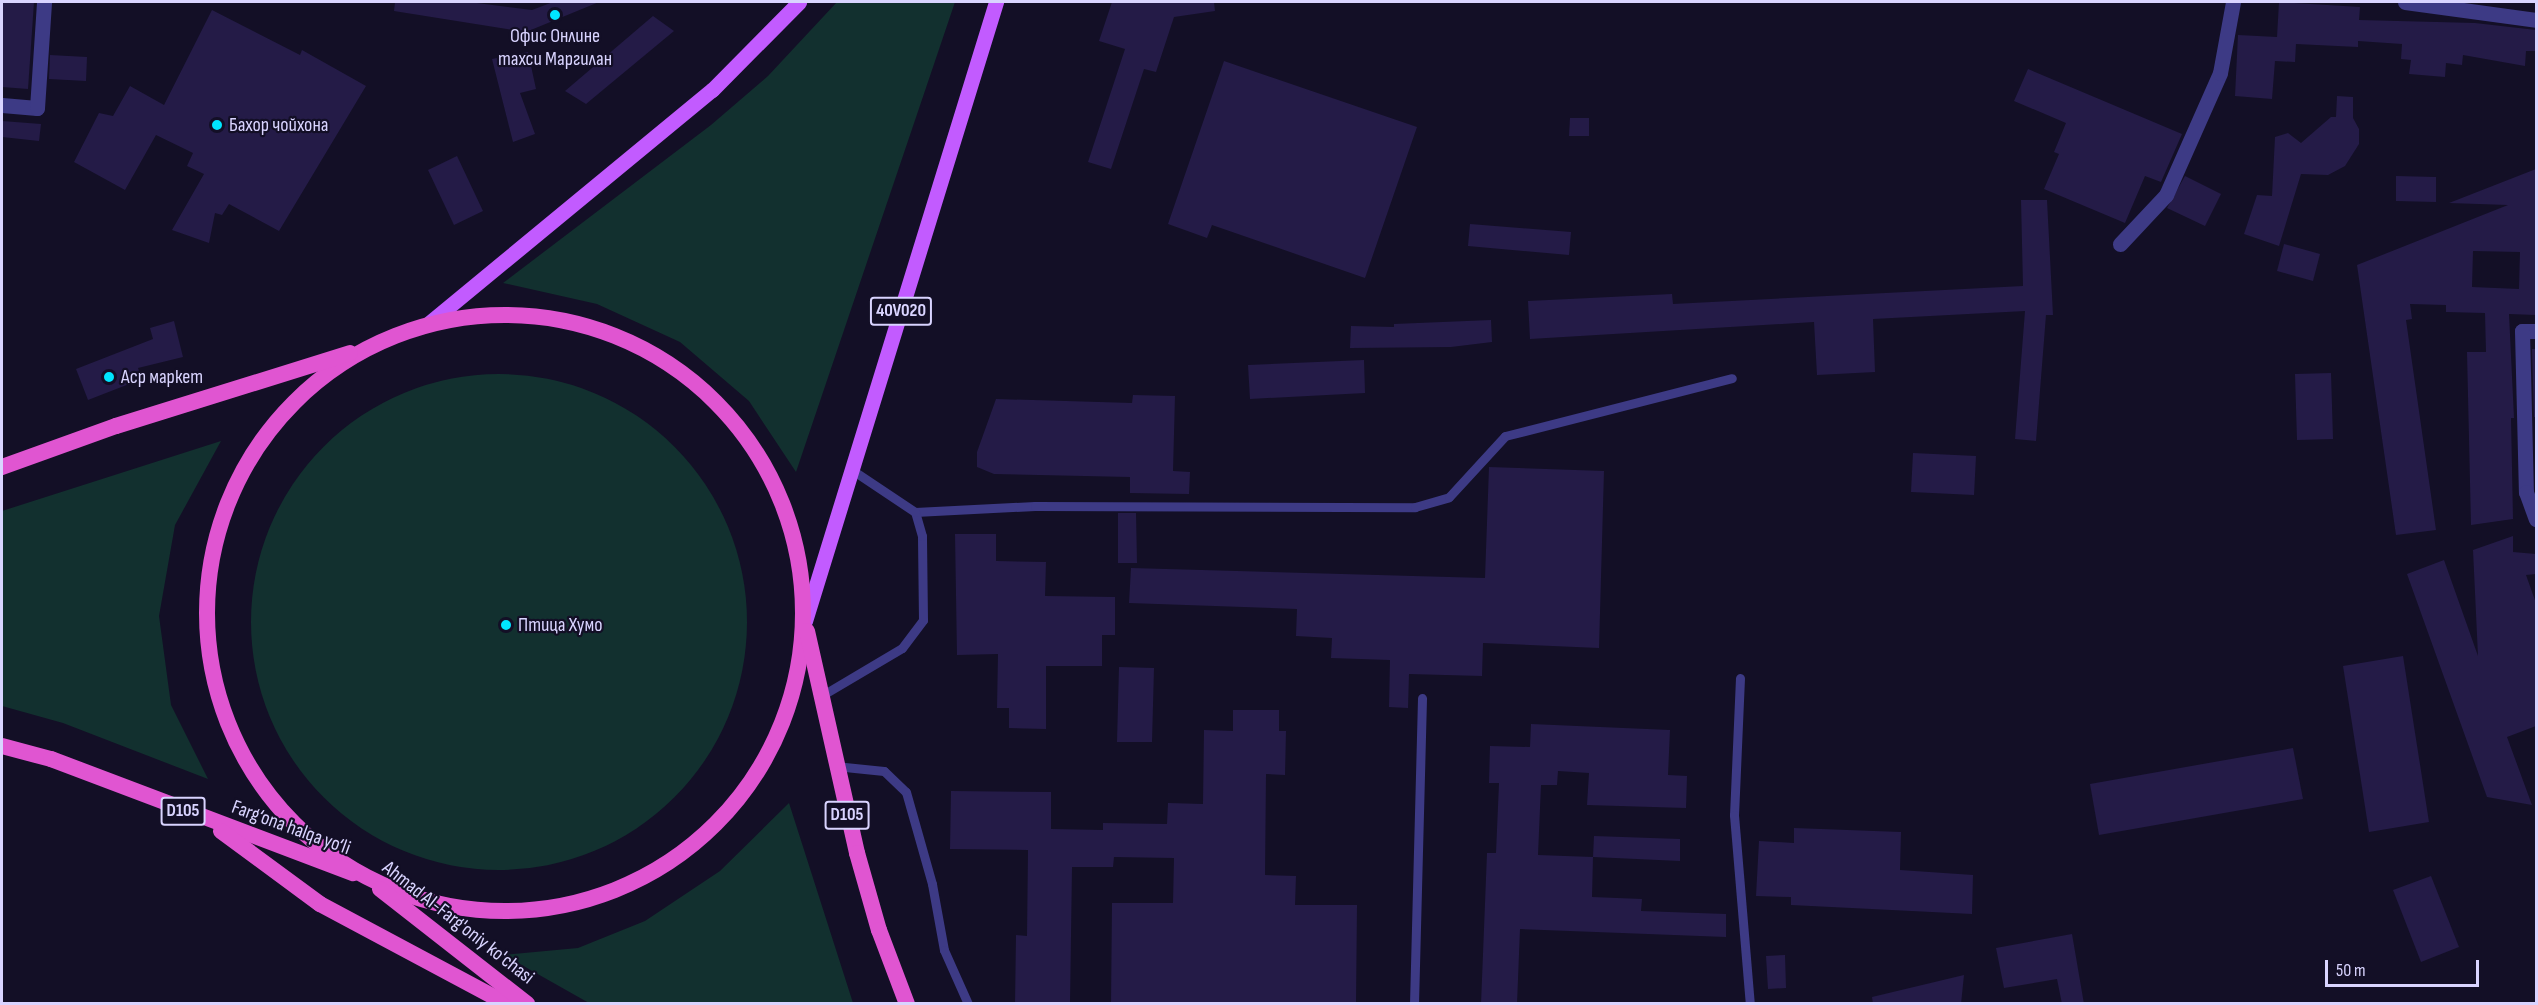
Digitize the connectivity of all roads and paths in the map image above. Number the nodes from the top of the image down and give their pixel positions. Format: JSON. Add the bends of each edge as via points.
{"nodes":[{"id":1,"x":44,"y":2,"type":"edge"},
{"id":2,"x":799,"y":2,"type":"edge"},
{"id":3,"x":996,"y":2,"type":"edge"},
{"id":4,"x":2233,"y":2,"type":"edge"},
{"id":5,"x":2405,"y":2,"type":"edge"},
{"id":6,"x":2462,"y":6,"type":"edge"},
{"id":7,"x":2536,"y":20,"type":"edge"},
{"id":8,"x":2,"y":105,"type":"edge"},
{"id":9,"x":2120,"y":244,"type":"dead end"},
{"id":10,"x":429,"y":323,"type":"junction"},
{"id":11,"x":2536,"y":331,"type":"edge"},
{"id":12,"x":362,"y":349,"type":"junction"},
{"id":13,"x":1732,"y":378,"type":"dead end"},
{"id":14,"x":2,"y":467,"type":"edge"},
{"id":15,"x":852,"y":470,"type":"junction"},
{"id":16,"x":915,"y":512,"type":"junction"},
{"id":17,"x":2536,"y":519,"type":"edge"},
{"id":18,"x":805,"y":621,"type":"junction"},
{"id":19,"x":1740,"y":678,"type":"dead end"},
{"id":20,"x":821,"y":696,"type":"junction"},
{"id":21,"x":1422,"y":698,"type":"dead end"},
{"id":22,"x":2,"y":746,"type":"edge"},
{"id":23,"x":835,"y":766,"type":"junction"},
{"id":24,"x":205,"y":820,"type":"junction"},
{"id":25,"x":364,"y":877,"type":"junction"},
{"id":26,"x":507,"y":1004,"type":"edge"},
{"id":27,"x":527,"y":1004,"type":"edge"},
{"id":28,"x":908,"y":1004,"type":"edge"},
{"id":29,"x":968,"y":1004,"type":"edge"},
{"id":30,"x":1414,"y":1004,"type":"edge"},
{"id":31,"x":1750,"y":1004,"type":"edge"}],
"edges":[{"from":1,"to":8,"type":"street","via":[[37,108]]},
{"from":2,"to":10,"type":"main road","via":[[712,90]]},
{"from":3,"to":15,"type":"main road","number":"40V020"},
{"from":4,"to":9,"type":"street","via":[[2220,73],[2166,195]]},
{"from":5,"to":6,"type":"street"},
{"from":6,"to":7,"type":"street"},
{"from":10,"to":12,"type":"highway"},
{"from":10,"to":18,"type":"highway","via":[[508,313],[586,325],[659,356],[686,377],[721,405],[768,469],[797,542]]},
{"from":11,"to":17,"type":"street","via":[[2522,331],[2526,492]]},
{"from":12,"to":14,"type":"highway"},
{"from":12,"to":25,"type":"highway","name":"Ahmad Al-Farg'oniy ko'chasi","via":[[290,404],[237,477],[208,562],[207,653],[232,740],[254,777],[284,811]]},
{"from":13,"to":16,"type":"lane","via":[[1505,436],[1449,497],[1415,507],[1035,506]]},
{"from":15,"to":16,"type":"lane"},
{"from":15,"to":18,"type":"main road","number":"40V020"},
{"from":16,"to":20,"type":"lane","via":[[922,536],[923,620],[902,648]]},
{"from":18,"to":20,"type":"highway","number":"D105"},
{"from":18,"to":25,"type":"highway","name":"Farg‘ona halqa yo‘li","via":[[793,697],[762,768],[713,829],[651,874],[579,903],[501,912],[424,901]]},
{"from":19,"to":31,"type":"lane","via":[[1734,815]]},
{"from":20,"to":23,"type":"highway","number":"D105"},
{"from":21,"to":30,"type":"lane"},
{"from":22,"to":24,"type":"highway","name":"Farg‘ona halqa yo‘li","number":"D105","via":[[51,759]]},
{"from":23,"to":28,"type":"highway","number":"D105","via":[[879,930]]},
{"from":23,"to":29,"type":"lane","via":[[884,771],[906,792],[932,884],[944,950]]},
{"from":24,"to":25,"type":"highway","name":"Farg‘ona halqa yo‘li","number":"D105"},
{"from":24,"to":26,"type":"highway","via":[[320,904]]},
{"from":25,"to":27,"type":"highway","name":"Ahmad Al-Farg'oniy ko'chasi","number":"D105"}]}
